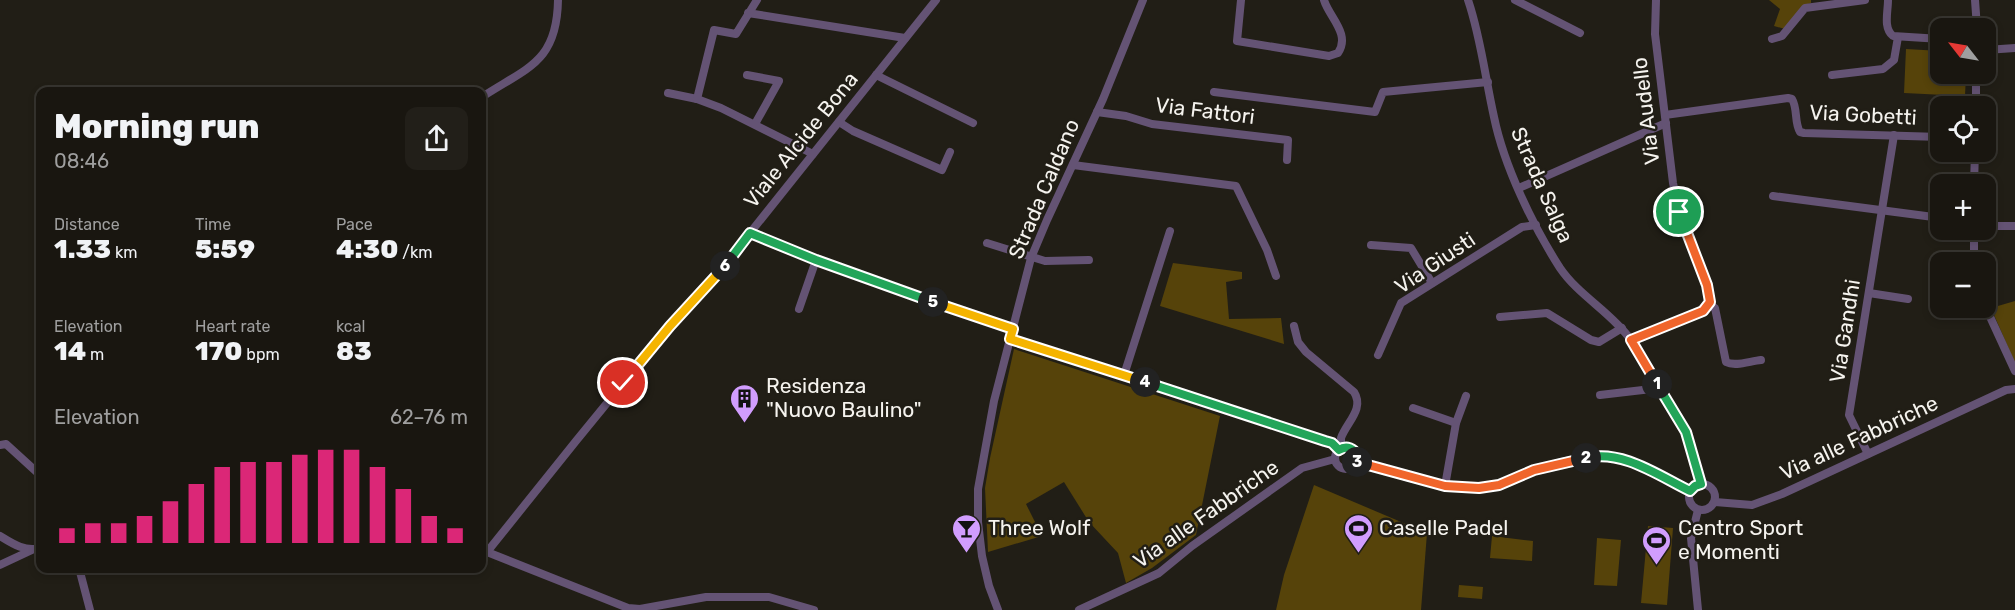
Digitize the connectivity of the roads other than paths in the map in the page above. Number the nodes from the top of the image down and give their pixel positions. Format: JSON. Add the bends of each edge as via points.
{"nodes":[{"id":1,"x":558,"y":0,"type":"edge"},
{"id":2,"x":757,"y":0,"type":"edge"},
{"id":3,"x":936,"y":0,"type":"edge"},
{"id":4,"x":1143,"y":0,"type":"edge"},
{"id":5,"x":1241,"y":0,"type":"edge"},
{"id":6,"x":1324,"y":0,"type":"edge"},
{"id":7,"x":1468,"y":0,"type":"edge"},
{"id":8,"x":1515,"y":0,"type":"edge"},
{"id":9,"x":1656,"y":0,"type":"edge"},
{"id":10,"x":1865,"y":0,"type":"edge"},
{"id":11,"x":1888,"y":0,"type":"edge"},
{"id":12,"x":1975,"y":0,"type":"edge"},
{"id":13,"x":1816,"y":3,"type":"edge"},
{"id":14,"x":748,"y":14,"type":"junction"},
{"id":15,"x":1976,"y":18,"type":"edge"},
{"id":16,"x":1580,"y":33,"type":"dead end"},
{"id":17,"x":1898,"y":37,"type":"junction"},
{"id":18,"x":905,"y":38,"type":"junction"},
{"id":19,"x":1930,"y":38,"type":"edge"},
{"id":20,"x":1772,"y":39,"type":"dead end"},
{"id":21,"x":2015,"y":48,"type":"edge"},
{"id":22,"x":1996,"y":49,"type":"edge"},
{"id":23,"x":747,"y":75,"type":"dead end"},
{"id":24,"x":876,"y":75,"type":"junction"},
{"id":25,"x":1832,"y":75,"type":"dead end"},
{"id":26,"x":1488,"y":82,"type":"junction"},
{"id":27,"x":1214,"y":92,"type":"dead end"},
{"id":28,"x":668,"y":93,"type":"dead end"},
{"id":29,"x":486,"y":94,"type":"edge"},
{"id":30,"x":697,"y":99,"type":"junction"},
{"id":31,"x":1097,"y":112,"type":"junction"},
{"id":32,"x":1665,"y":119,"type":"junction"},
{"id":33,"x":839,"y":122,"type":"junction"},
{"id":34,"x":973,"y":123,"type":"dead end"},
{"id":35,"x":755,"y":124,"type":"junction"},
{"id":36,"x":1894,"y":135,"type":"junction"},
{"id":37,"x":1930,"y":137,"type":"edge"},
{"id":38,"x":950,"y":152,"type":"dead end"},
{"id":39,"x":813,"y":154,"type":"junction"},
{"id":40,"x":1287,"y":160,"type":"dead end"},
{"id":41,"x":1073,"y":165,"type":"junction"},
{"id":42,"x":1519,"y":188,"type":"junction"},
{"id":43,"x":1773,"y":196,"type":"dead end"},
{"id":44,"x":1882,"y":210,"type":"junction"},
{"id":45,"x":1930,"y":217,"type":"edge"},
{"id":46,"x":1536,"y":225,"type":"junction"},
{"id":47,"x":2015,"y":225,"type":"edge"},
{"id":48,"x":1996,"y":226,"type":"edge"},
{"id":49,"x":1170,"y":231,"type":"dead end"},
{"id":50,"x":750,"y":233,"type":"junction"},
{"id":51,"x":987,"y":243,"type":"dead end"},
{"id":52,"x":1371,"y":245,"type":"dead end"},
{"id":53,"x":1031,"y":258,"type":"junction"},
{"id":54,"x":816,"y":260,"type":"junction"},
{"id":55,"x":1089,"y":260,"type":"dead end"},
{"id":56,"x":1276,"y":276,"type":"dead end"},
{"id":57,"x":1432,"y":283,"type":"junction"},
{"id":58,"x":1869,"y":293,"type":"junction"},
{"id":59,"x":1908,"y":299,"type":"dead end"},
{"id":60,"x":1708,"y":305,"type":"junction"},
{"id":61,"x":799,"y":309,"type":"dead end"},
{"id":62,"x":1500,"y":317,"type":"dead end"},
{"id":63,"x":1991,"y":318,"type":"edge"},
{"id":64,"x":1294,"y":326,"type":"dead end"},
{"id":65,"x":1622,"y":328,"type":"junction"},
{"id":66,"x":1013,"y":329,"type":"junction"},
{"id":67,"x":1010,"y":339,"type":"junction"},
{"id":68,"x":1631,"y":340,"type":"junction"},
{"id":69,"x":1378,"y":355,"type":"dead end"},
{"id":70,"x":1761,"y":360,"type":"dead end"},
{"id":71,"x":2015,"y":371,"type":"edge"},
{"id":72,"x":1124,"y":375,"type":"junction"},
{"id":73,"x":1660,"y":388,"type":"junction"},
{"id":74,"x":2015,"y":389,"type":"edge"},
{"id":75,"x":1600,"y":395,"type":"dead end"},
{"id":76,"x":1466,"y":396,"type":"dead end"},
{"id":77,"x":1413,"y":408,"type":"dead end"},
{"id":78,"x":1456,"y":423,"type":"junction"},
{"id":79,"x":0,"y":445,"type":"edge"},
{"id":80,"x":1338,"y":452,"type":"junction"},
{"id":81,"x":1868,"y":454,"type":"junction"},
{"id":82,"x":1357,"y":462,"type":"junction"},
{"id":83,"x":36,"y":471,"type":"edge"},
{"id":84,"x":1701,"y":484,"type":"junction"},
{"id":85,"x":1445,"y":486,"type":"junction"},
{"id":86,"x":1690,"y":491,"type":"junction"},
{"id":87,"x":1715,"y":502,"type":"junction"},
{"id":88,"x":1698,"y":510,"type":"junction"},
{"id":89,"x":0,"y":536,"type":"edge"},
{"id":90,"x":36,"y":549,"type":"edge"},
{"id":91,"x":36,"y":549,"type":"edge"},
{"id":92,"x":486,"y":549,"type":"edge"},
{"id":93,"x":486,"y":552,"type":"edge"},
{"id":94,"x":0,"y":565,"type":"edge"},
{"id":95,"x":80,"y":573,"type":"edge"},
{"id":96,"x":90,"y":610,"type":"edge"},
{"id":97,"x":814,"y":610,"type":"edge"},
{"id":98,"x":998,"y":610,"type":"edge"},
{"id":99,"x":1079,"y":610,"type":"edge"},
{"id":100,"x":1698,"y":610,"type":"edge"}],
"edges":[{"from":1,"to":29,"type":"street","via":[[558,20],[546,52]]},
{"from":2,"to":14,"type":"street"},
{"from":3,"to":18,"type":"street","name":"Viale Alcide Bona"},
{"from":4,"to":31,"type":"street","name":"Strada Caldano"},
{"from":5,"to":6,"type":"street","via":[[1237,41],[1329,56],[1338,53],[1342,44],[1339,25]]},
{"from":7,"to":26,"type":"street","name":"Strada Salga"},
{"from":8,"to":16,"type":"street"},
{"from":9,"to":32,"type":"street","name":"Via Audello","via":[[1655,34]]},
{"from":10,"to":13,"type":"street"},
{"from":11,"to":17,"type":"street","via":[[1888,33]]},
{"from":12,"to":15,"type":"street"},
{"from":13,"to":20,"type":"street","via":[[1805,8],[1782,36]]},
{"from":14,"to":18,"type":"street"},
{"from":14,"to":30,"type":"street","via":[[736,34],[714,30]]},
{"from":17,"to":19,"type":"street"},
{"from":17,"to":25,"type":"street","via":[[1894,60],[1883,69]]},
{"from":18,"to":24,"type":"street","name":"Viale Alcide Bona"},
{"from":21,"to":22,"type":"street"},
{"from":23,"to":35,"type":"street","via":[[779,81]]},
{"from":24,"to":33,"type":"street","name":"Viale Alcide Bona"},
{"from":24,"to":34,"type":"street"},
{"from":26,"to":27,"type":"street","via":[[1383,92],[1375,112]]},
{"from":26,"to":42,"type":"street","name":"Strada Salga","via":[[1503,150]]},
{"from":28,"to":30,"type":"street"},
{"from":30,"to":35,"type":"street"},
{"from":31,"to":40,"type":"street","name":"Via Fattori","via":[[1152,124],[1288,140]]},
{"from":31,"to":41,"type":"street","name":"Strada Caldano"},
{"from":32,"to":36,"type":"street","name":"Via Gobetti","via":[[1788,98],[1794,103],[1800,132]]},
{"from":32,"to":42,"type":"street"},
{"from":32,"to":60,"type":"street","name":"Via Audello","via":[[1679,212],[1710,293]]},
{"from":33,"to":38,"type":"street","via":[[942,170]]},
{"from":33,"to":39,"type":"street","name":"Viale Alcide Bona"},
{"from":35,"to":39,"type":"street"},
{"from":36,"to":37,"type":"street","name":"Via Gobetti"},
{"from":36,"to":44,"type":"street","name":"Via Gandhi"},
{"from":39,"to":50,"type":"street","name":"Viale Alcide Bona"},
{"from":41,"to":53,"type":"street","name":"Strada Caldano"},
{"from":41,"to":56,"type":"street","via":[[1236,186]]},
{"from":42,"to":46,"type":"street","name":"Strada Salga"},
{"from":43,"to":44,"type":"street"},
{"from":44,"to":45,"type":"street"},
{"from":44,"to":58,"type":"street","name":"Via Gandhi"},
{"from":46,"to":57,"type":"street","name":"Via Giusti","via":[[1522,227]]},
{"from":46,"to":65,"type":"street","name":"Strada Salga","via":[[1562,270]]},
{"from":47,"to":48,"type":"street"},
{"from":49,"to":72,"type":"street"},
{"from":50,"to":54,"type":"street"},
{"from":50,"to":92,"type":"street","name":"Viale Alcide Bona"},
{"from":51,"to":53,"type":"street"},
{"from":52,"to":57,"type":"street","via":[[1411,248]]},
{"from":53,"to":55,"type":"street"},
{"from":53,"to":66,"type":"street","name":"Strada Caldano"},
{"from":54,"to":61,"type":"street"},
{"from":54,"to":66,"type":"street"},
{"from":57,"to":69,"type":"street","name":"Via Giusti","via":[[1401,303]]},
{"from":58,"to":59,"type":"street"},
{"from":58,"to":81,"type":"street","name":"Via Gandhi","via":[[1849,415]]},
{"from":60,"to":68,"type":"street","via":[[1703,311]]},
{"from":60,"to":70,"type":"street","name":"Via Audello","via":[[1715,308],[1726,362]]},
{"from":62,"to":65,"type":"street","via":[[1547,313],[1599,342]]},
{"from":63,"to":71,"type":"street"},
{"from":64,"to":80,"type":"street","via":[[1298,342],[1306,352],[1357,397]]},
{"from":65,"to":68,"type":"street","name":"Strada Salga"},
{"from":66,"to":67,"type":"street","name":"Strada Caldano"},
{"from":67,"to":72,"type":"street"},
{"from":67,"to":98,"type":"street","name":"Strada Caldano","via":[[978,489],[982,556]]},
{"from":68,"to":73,"type":"street","name":"Strada Salga"},
{"from":72,"to":80,"type":"street","via":[[1332,443]]},
{"from":73,"to":75,"type":"street"},
{"from":73,"to":84,"type":"street","name":"Strada Salga","via":[[1686,432]]},
{"from":74,"to":81,"type":"street","name":"Via alle Fabbriche"},
{"from":76,"to":78,"type":"street"},
{"from":77,"to":78,"type":"street"},
{"from":78,"to":85,"type":"street"},
{"from":79,"to":83,"type":"street","via":[[6,444]]},
{"from":80,"to":82,"type":"street","via":[[1345,447],[1353,450]]},
{"from":80,"to":82,"type":"street","via":[[1340,468],[1350,469]]},
{"from":80,"to":99,"type":"street","name":"Via alle Fabbriche","via":[[1321,464],[1302,468],[1160,573]]},
{"from":81,"to":87,"type":"street","name":"Via alle Fabbriche","via":[[1752,505]]},
{"from":82,"to":85,"type":"street"},
{"from":84,"to":86,"type":"street"},
{"from":84,"to":87,"type":"street","via":[[1714,491]]},
{"from":85,"to":86,"type":"street","via":[[1499,485],[1534,470],[1592,456],[1638,465]]},
{"from":86,"to":88,"type":"street","via":[[1690,503]]},
{"from":87,"to":88,"type":"street","via":[[1710,508]]},
{"from":88,"to":100,"type":"street","via":[[1691,538]]},
{"from":89,"to":90,"type":"street","via":[[14,545]]},
{"from":91,"to":94,"type":"street"},
{"from":93,"to":97,"type":"street","via":[[628,608],[706,597],[769,597]]},
{"from":95,"to":96,"type":"street"}]}
